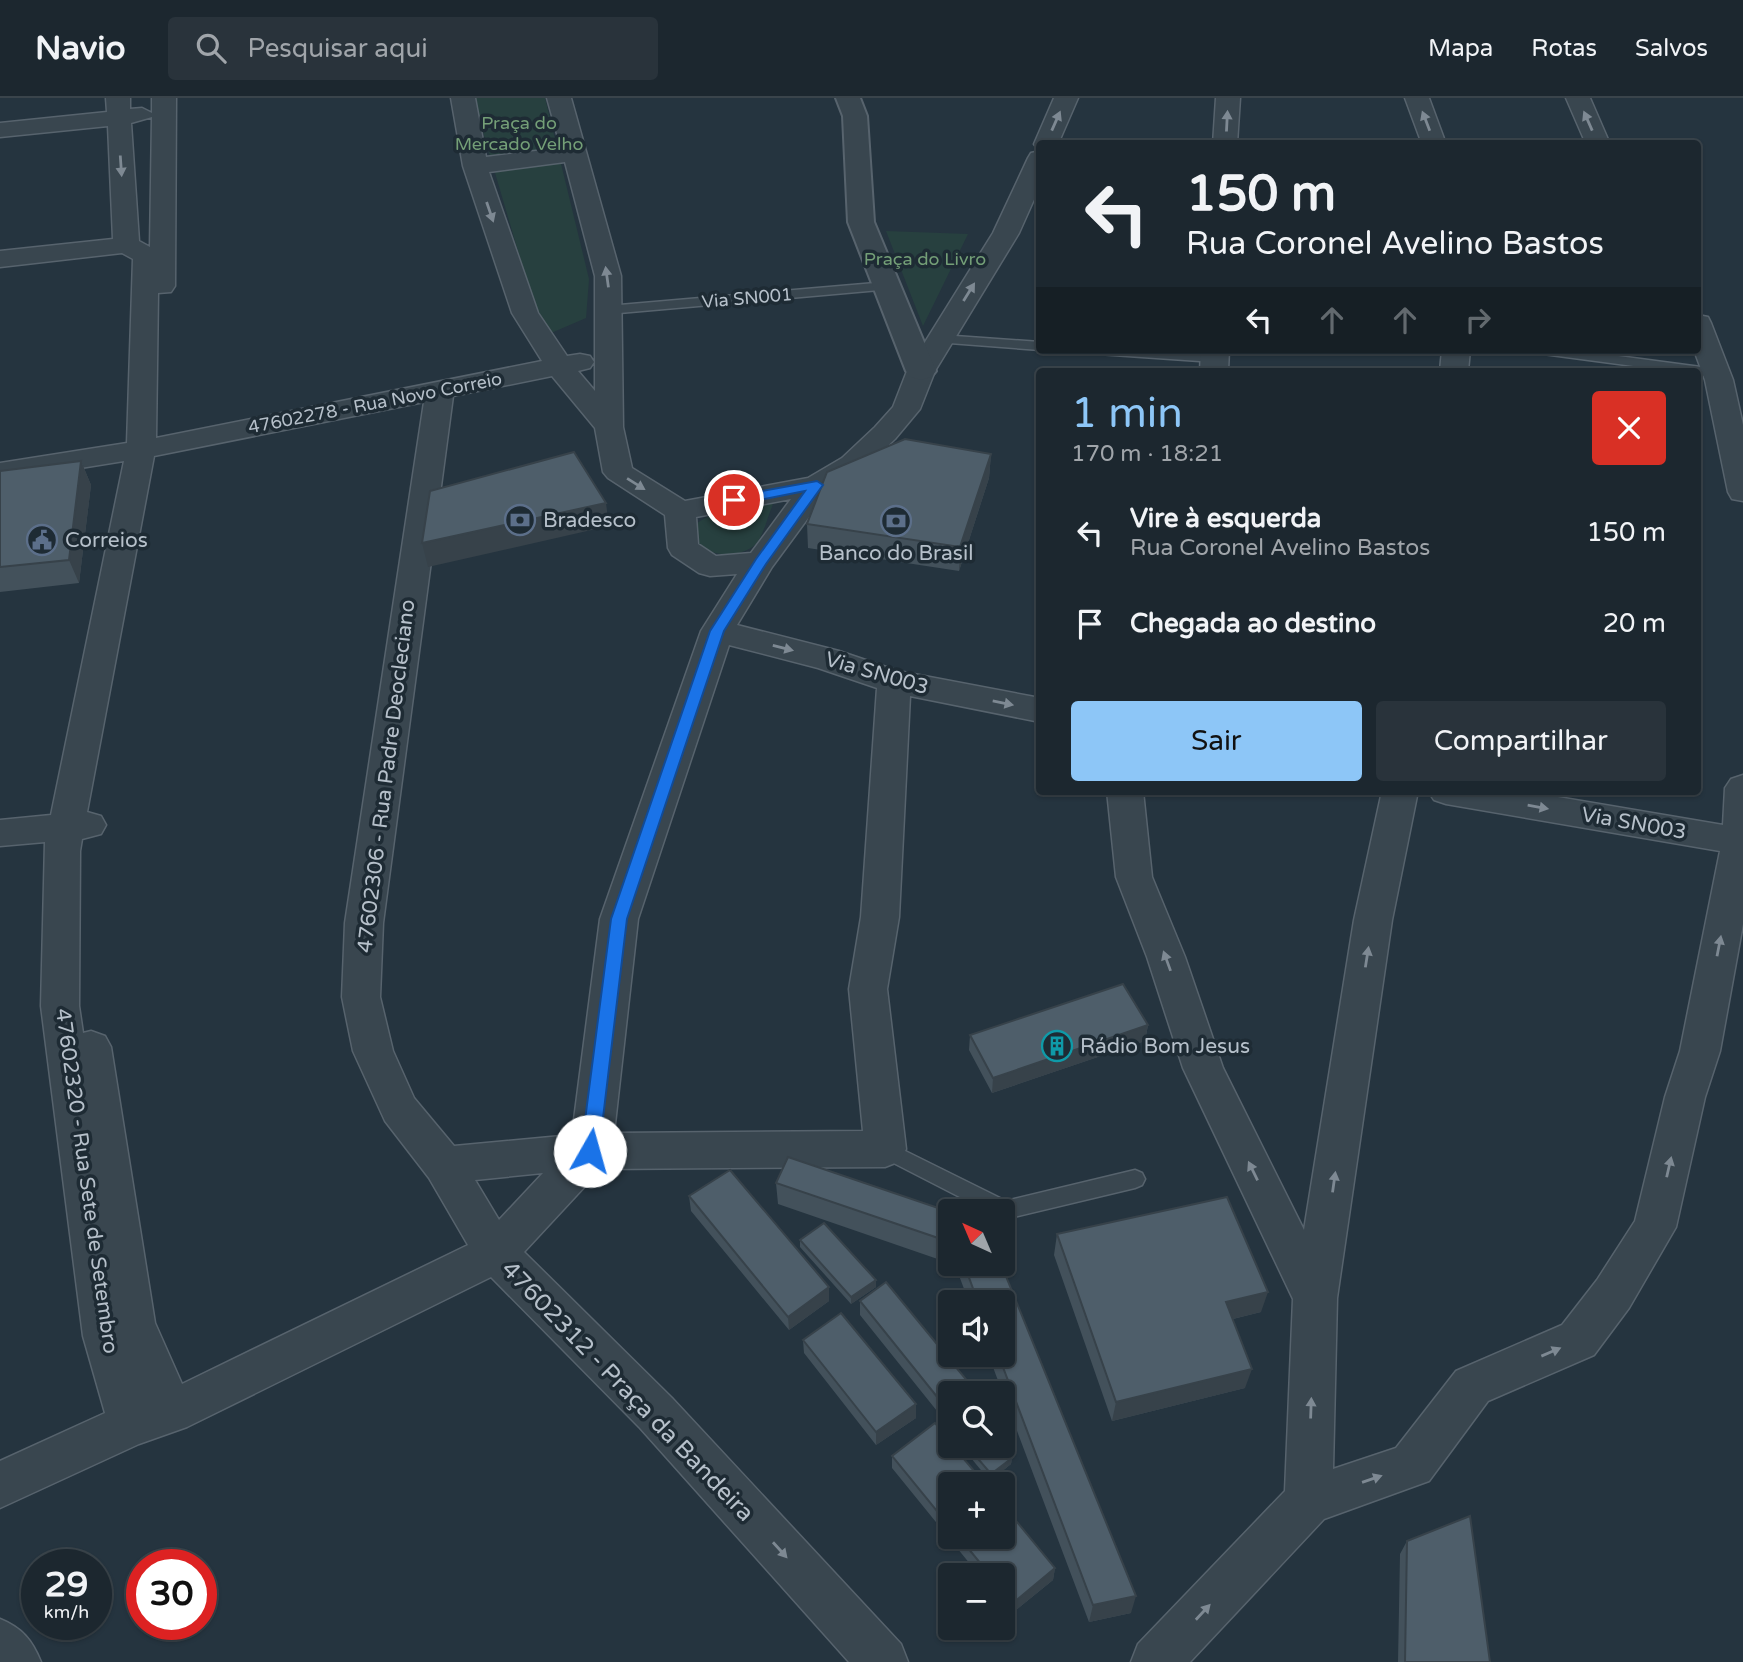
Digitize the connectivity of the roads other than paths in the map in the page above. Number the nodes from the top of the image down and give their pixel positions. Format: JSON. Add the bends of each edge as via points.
{"nodes":[{"id":1,"x":463,"y":98,"type":"edge"},
{"id":2,"x":559,"y":98,"type":"edge"},
{"id":3,"x":848,"y":98,"type":"edge"},
{"id":4,"x":1066,"y":98,"type":"edge"},
{"id":5,"x":1228,"y":98,"type":"edge"},
{"id":6,"x":1417,"y":98,"type":"edge"},
{"id":7,"x":1578,"y":98,"type":"edge"},
{"id":8,"x":164,"y":105,"type":"edge"},
{"id":9,"x":117,"y":108,"type":"edge"},
{"id":10,"x":0,"y":130,"type":"edge"},
{"id":11,"x":1048,"y":140,"type":"edge"},
{"id":12,"x":1225,"y":140,"type":"edge"},
{"id":13,"x":1433,"y":140,"type":"edge"},
{"id":14,"x":1596,"y":140,"type":"edge"},
{"id":15,"x":574,"y":154,"type":"junction"},
{"id":16,"x":475,"y":166,"type":"junction"},
{"id":17,"x":1036,"y":167,"type":"edge"},
{"id":18,"x":145,"y":251,"type":"junction"},
{"id":19,"x":0,"y":258,"type":"edge"},
{"id":20,"x":887,"y":286,"type":"junction"},
{"id":21,"x":608,"y":310,"type":"junction"},
{"id":22,"x":1701,"y":331,"type":"edge"},
{"id":23,"x":941,"y":339,"type":"junction"},
{"id":24,"x":1036,"y":346,"type":"edge"},
{"id":25,"x":1144,"y":354,"type":"edge"},
{"id":26,"x":1573,"y":354,"type":"edge"},
{"id":27,"x":609,"y":356,"type":"junction"},
{"id":28,"x":1214,"y":360,"type":"edge"},
{"id":29,"x":559,"y":366,"type":"junction"},
{"id":30,"x":1678,"y":368,"type":"edge"},
{"id":31,"x":921,"y":371,"type":"junction"},
{"id":32,"x":1701,"y":371,"type":"edge"},
{"id":33,"x":1716,"y":373,"type":"junction"},
{"id":34,"x":440,"y":390,"type":"junction"},
{"id":35,"x":609,"y":426,"type":"junction"},
{"id":36,"x":150,"y":448,"type":"junction"},
{"id":37,"x":0,"y":472,"type":"edge"},
{"id":38,"x":817,"y":485,"type":"junction"},
{"id":39,"x":1743,"y":492,"type":"edge"},
{"id":40,"x":680,"y":511,"type":"junction"},
{"id":41,"x":760,"y":562,"type":"junction"},
{"id":42,"x":717,"y":631,"type":"junction"},
{"id":43,"x":894,"y":682,"type":"junction"},
{"id":44,"x":1036,"y":709,"type":"edge"},
{"id":45,"x":1743,"y":788,"type":"edge"},
{"id":46,"x":1125,"y":795,"type":"edge"},
{"id":47,"x":1399,"y":795,"type":"edge"},
{"id":48,"x":1470,"y":795,"type":"edge"},
{"id":49,"x":77,"y":826,"type":"junction"},
{"id":50,"x":0,"y":833,"type":"edge"},
{"id":51,"x":1740,"y":841,"type":"junction"},
{"id":52,"x":885,"y":1149,"type":"junction"},
{"id":53,"x":590,"y":1151,"type":"junction"},
{"id":54,"x":444,"y":1165,"type":"junction"},
{"id":55,"x":1135,"y":1179,"type":"dead end"},
{"id":56,"x":496,"y":1253,"type":"junction"},
{"id":57,"x":1315,"y":1298,"type":"junction"},
{"id":58,"x":151,"y":1418,"type":"junction"},
{"id":59,"x":0,"y":1485,"type":"edge"},
{"id":60,"x":1308,"y":1501,"type":"junction"},
{"id":61,"x":0,"y":1644,"type":"edge"},
{"id":62,"x":865,"y":1655,"type":"edge"},
{"id":63,"x":16,"y":1662,"type":"edge"},
{"id":64,"x":1156,"y":1662,"type":"edge"}],
"edges":[{"from":1,"to":16,"type":"street"},
{"from":2,"to":15,"type":"street"},
{"from":3,"to":20,"type":"street","via":[[855,116],[861,222]]},
{"from":11,"to":4,"type":"street","one_way":true},
{"from":12,"to":5,"type":"street","one_way":true},
{"from":13,"to":6,"type":"street","one_way":true},
{"from":14,"to":7,"type":"street","one_way":true},
{"from":8,"to":9,"type":"street"},
{"from":8,"to":18,"type":"street"},
{"from":9,"to":10,"type":"street"},
{"from":9,"to":18,"type":"street","one_way":true},
{"from":15,"to":16,"type":"street"},
{"from":21,"to":15,"type":"street","one_way":true,"via":[[608,276]]},
{"from":16,"to":29,"type":"street","one_way":true,"via":[[525,313]]},
{"from":23,"to":17,"type":"street","one_way":true,"via":[[1006,233]]},
{"from":18,"to":19,"type":"street"},
{"from":18,"to":36,"type":"street"},
{"from":20,"to":21,"type":"lane","name":"Via SN001"},
{"from":20,"to":31,"type":"street"},
{"from":21,"to":27,"type":"street"},
{"from":22,"to":33,"type":"street"},
{"from":23,"to":24,"type":"lane"},
{"from":23,"to":31,"type":"street"},
{"from":25,"to":28,"type":"lane"},
{"from":26,"to":30,"type":"lane"},
{"from":27,"to":29,"type":"street","name":"47602278 - Rua Novo Correio"},
{"from":27,"to":35,"type":"street"},
{"from":29,"to":34,"type":"street","name":"47602278 - Rua Novo Correio"},
{"from":29,"to":35,"type":"street"},
{"from":31,"to":38,"type":"street","via":[[906,409],[885,433],[852,464]]},
{"from":32,"to":33,"type":"lane"},
{"from":33,"to":39,"type":"street"},
{"from":34,"to":36,"type":"street","name":"47602278 - Rua Novo Correio"},
{"from":34,"to":54,"type":"street","name":"47602306 - Rua Padre Deocleciano","via":[[367,896],[361,997],[373,1051],[398,1109]]},
{"from":35,"to":40,"type":"street","one_way":true,"via":[[618,472]]},
{"from":36,"to":37,"type":"street","name":"47602278 - Rua Novo Correio"},
{"from":36,"to":49,"type":"street","name":"47602320 - Rua Sete de Setembro","via":[[112,604]]},
{"from":36,"to":49,"type":"street","via":[[137,570]]},
{"from":38,"to":40,"type":"street"},
{"from":38,"to":41,"type":"street"},
{"from":40,"to":41,"type":"street","via":[[683,548],[710,566]]},
{"from":41,"to":42,"type":"street"},
{"from":42,"to":43,"type":"street","name":"Via SN003","one_way":true,"via":[[827,659]]},
{"from":42,"to":53,"type":"street","via":[[619,919]]},
{"from":43,"to":44,"type":"street","name":"Via SN003","one_way":true},
{"from":43,"to":52,"type":"street","via":[[880,917],[868,989]]},
{"from":45,"to":51,"type":"street"},
{"from":57,"to":46,"type":"street","one_way":true,"via":[[1203,1068],[1133,877]]},
{"from":57,"to":47,"type":"street","one_way":true,"via":[[1373,920]]},
{"from":48,"to":51,"type":"street","name":"Via SN003","one_way":true},
{"from":49,"to":50,"type":"street"},
{"from":49,"to":58,"type":"street","name":"47602320 - Rua Sete de Setembro","via":[[62,851],[60,1006],[105,1336]]},
{"from":60,"to":51,"type":"street","one_way":true,"via":[[1412,1465],[1472,1386],[1578,1340],[1613,1294],[1655,1227],[1700,1051]]},
{"from":52,"to":53,"type":"street"},
{"from":52,"to":55,"type":"lane","via":[[1005,1210]]},
{"from":53,"to":54,"type":"street"},
{"from":53,"to":56,"type":"street","name":"47602312 - Praça da Bandeira"},
{"from":54,"to":56,"type":"street","name":"47602306 - Rua Padre Deocleciano"},
{"from":56,"to":58,"type":"street"},
{"from":56,"to":62,"type":"street","name":"47602312 - Praça da Bandeira","one_way":true,"via":[[656,1413]]},
{"from":60,"to":57,"type":"street","one_way":true},
{"from":58,"to":59,"type":"street"},
{"from":64,"to":60,"type":"street","one_way":true},
{"from":61,"to":63,"type":"street"}]}
